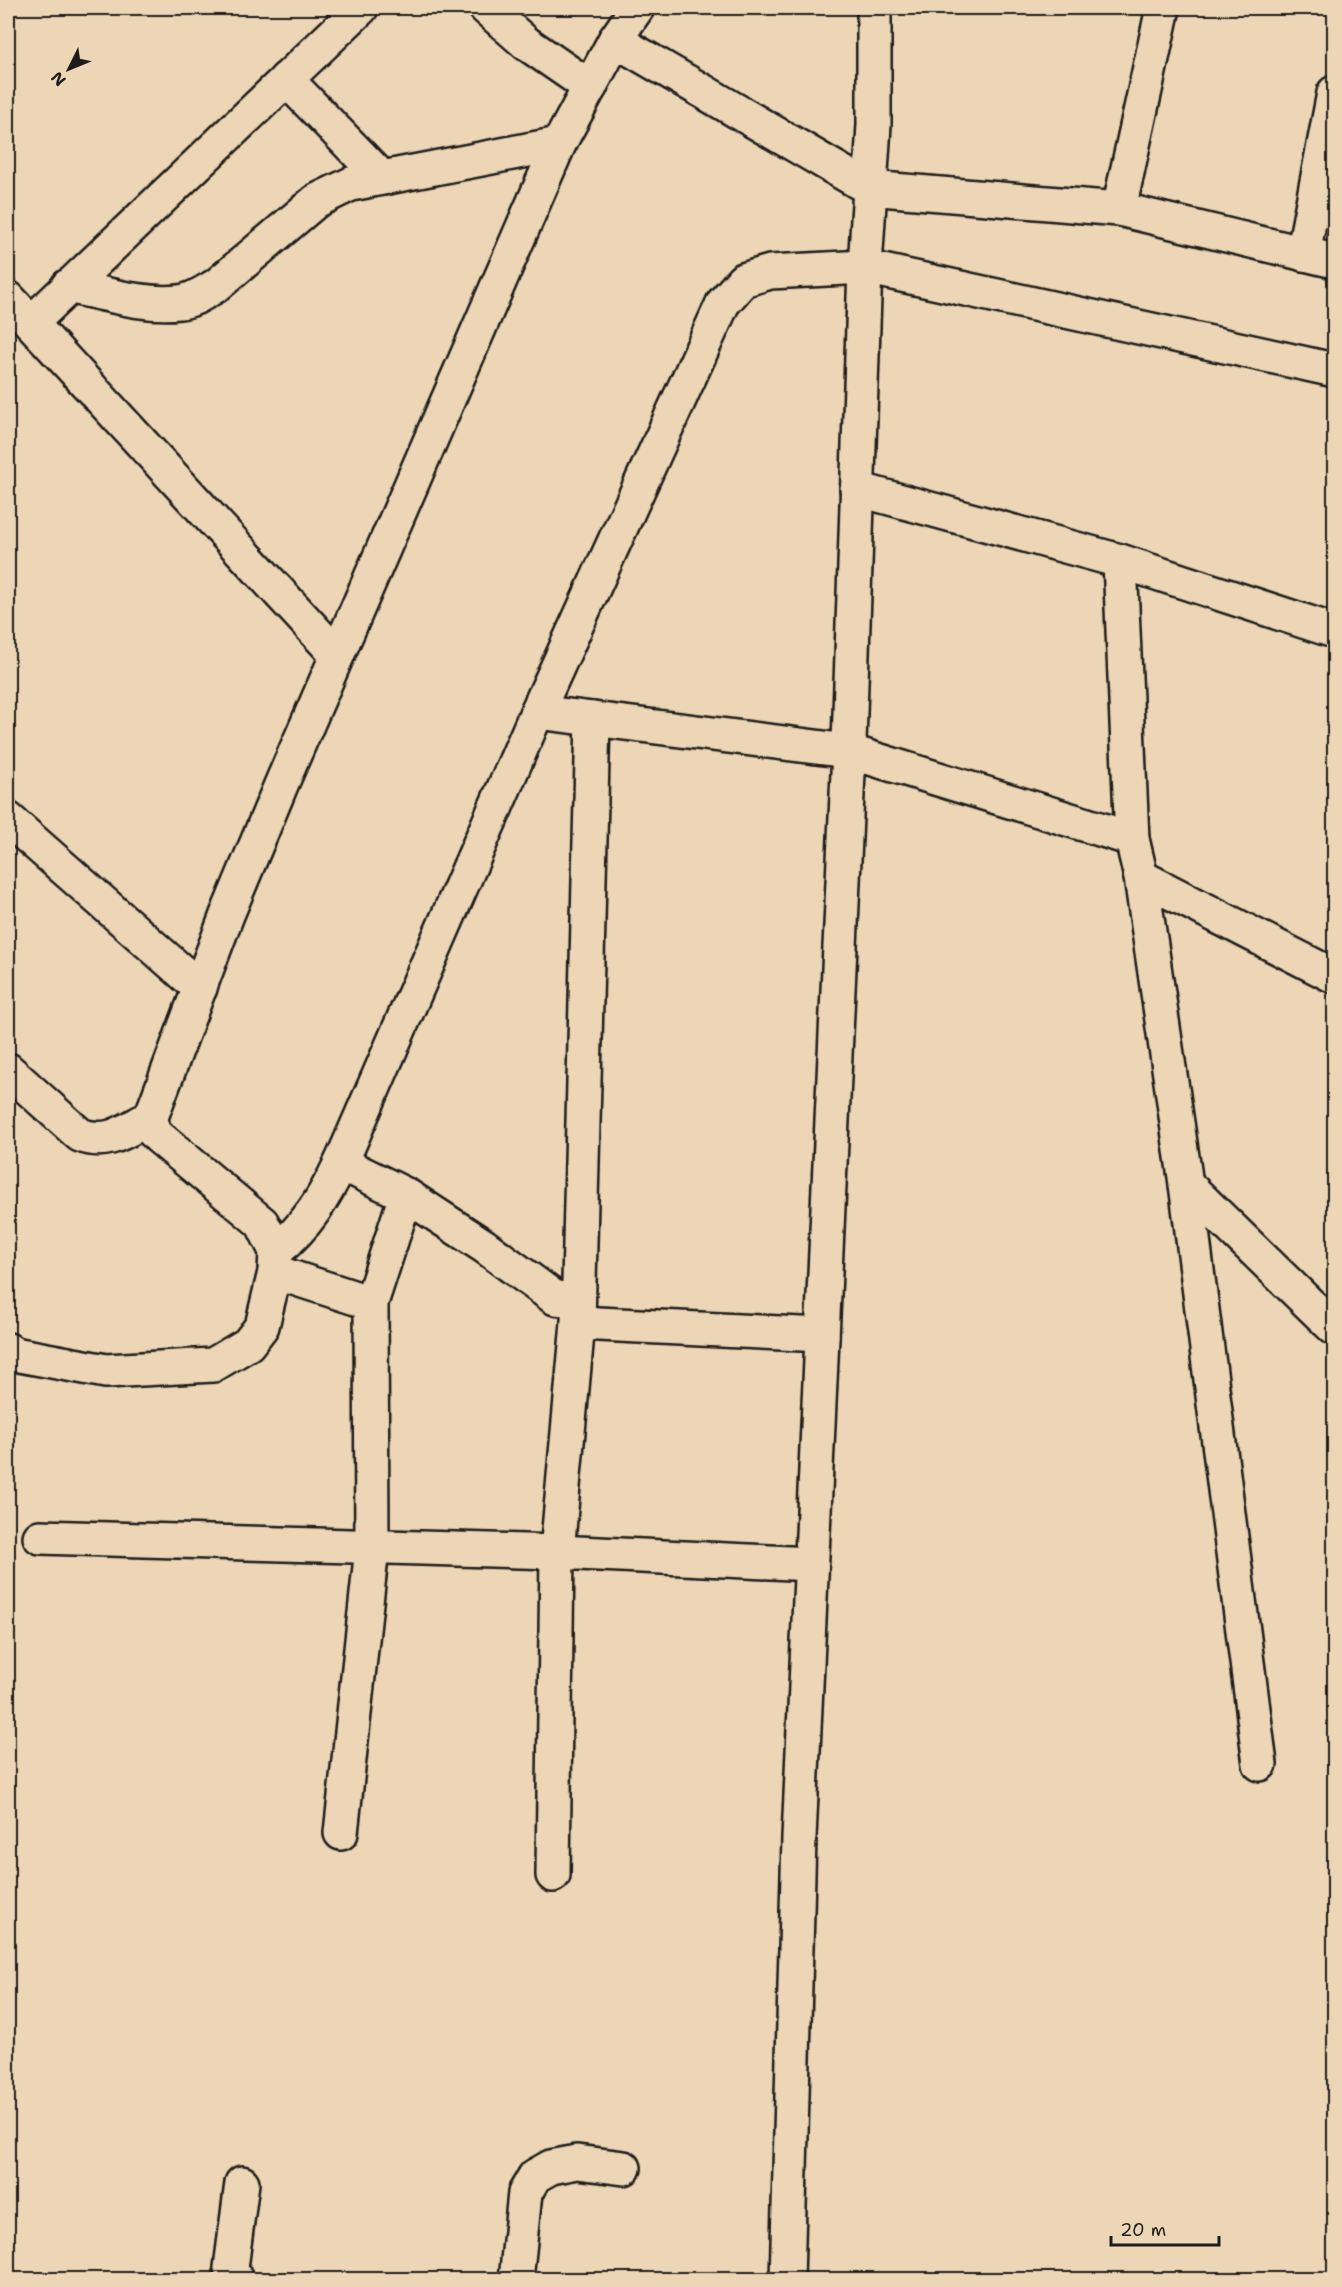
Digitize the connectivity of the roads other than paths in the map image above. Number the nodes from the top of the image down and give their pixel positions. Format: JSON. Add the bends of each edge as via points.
{"nodes":[{"id":1,"x":361,"y":8,"type":"edge"},
{"id":2,"x":486,"y":8,"type":"edge"},
{"id":3,"x":637,"y":8,"type":"edge"},
{"id":4,"x":874,"y":8,"type":"edge"},
{"id":5,"x":1163,"y":8,"type":"edge"},
{"id":6,"x":615,"y":40,"type":"junction"},
{"id":7,"x":286,"y":79,"type":"junction"},
{"id":8,"x":590,"y":87,"type":"junction"},
{"id":9,"x":1335,"y":93,"type":"edge"},
{"id":10,"x":559,"y":144,"type":"junction"},
{"id":11,"x":382,"y":178,"type":"junction"},
{"id":12,"x":869,"y":188,"type":"junction"},
{"id":13,"x":1119,"y":209,"type":"junction"},
{"id":14,"x":1303,"y":254,"type":"junction"},
{"id":15,"x":1335,"y":261,"type":"edge"},
{"id":16,"x":865,"y":267,"type":"junction"},
{"id":17,"x":68,"y":286,"type":"junction"},
{"id":18,"x":8,"y":298,"type":"edge"},
{"id":19,"x":32,"y":323,"type":"junction"},
{"id":20,"x":1335,"y":370,"type":"edge"},
{"id":21,"x":857,"y":489,"type":"junction"},
{"id":22,"x":1120,"y":561,"type":"junction"},
{"id":23,"x":1335,"y":631,"type":"edge"},
{"id":24,"x":337,"y":656,"type":"junction"},
{"id":25,"x":537,"y":712,"type":"junction"},
{"id":26,"x":593,"y":719,"type":"junction"},
{"id":27,"x":848,"y":751,"type":"junction"},
{"id":28,"x":8,"y":819,"type":"edge"},
{"id":29,"x":1132,"y":839,"type":"junction"},
{"id":30,"x":1141,"y":877,"type":"junction"},
{"id":31,"x":1335,"y":976,"type":"edge"},
{"id":32,"x":200,"y":988,"type":"junction"},
{"id":33,"x":8,"y":1070,"type":"edge"},
{"id":34,"x":151,"y":1117,"type":"junction"},
{"id":35,"x":341,"y":1162,"type":"junction"},
{"id":36,"x":1186,"y":1184,"type":"junction"},
{"id":37,"x":406,"y":1195,"type":"junction"},
{"id":38,"x":275,"y":1262,"type":"junction"},
{"id":39,"x":371,"y":1303,"type":"junction"},
{"id":40,"x":578,"y":1311,"type":"junction"},
{"id":41,"x":1335,"y":1328,"type":"edge"},
{"id":42,"x":822,"y":1335,"type":"junction"},
{"id":43,"x":11,"y":1352,"type":"edge"},
{"id":44,"x":40,"y":1537,"type":"dead end"},
{"id":45,"x":372,"y":1548,"type":"junction"},
{"id":46,"x":557,"y":1552,"type":"junction"},
{"id":47,"x":811,"y":1564,"type":"junction"},
{"id":48,"x":1260,"y":1764,"type":"dead end"},
{"id":49,"x":341,"y":1833,"type":"dead end"},
{"id":50,"x":554,"y":1875,"type":"dead end"},
{"id":51,"x":624,"y":2168,"type":"dead end"},
{"id":52,"x":242,"y":2183,"type":"dead end"},
{"id":53,"x":236,"y":2280,"type":"edge"},
{"id":54,"x":516,"y":2280,"type":"edge"},
{"id":55,"x":787,"y":2280,"type":"edge"}],
"edges":[{"from":1,"to":7,"type":"street"},
{"from":2,"to":8,"type":"street","via":[[526,44]]},
{"from":3,"to":6,"type":"street"},
{"from":4,"to":12,"type":"street","via":[[874,125]]},
{"from":5,"to":13,"type":"street"},
{"from":6,"to":8,"type":"street"},
{"from":6,"to":12,"type":"street"},
{"from":7,"to":11,"type":"street"},
{"from":7,"to":17,"type":"street"},
{"from":8,"to":10,"type":"street"},
{"from":9,"to":14,"type":"street"},
{"from":10,"to":11,"type":"street"},
{"from":10,"to":24,"type":"street"},
{"from":11,"to":17,"type":"street","via":[[351,184],[316,201],[217,285],[180,303],[149,302]]},
{"from":12,"to":13,"type":"street"},
{"from":12,"to":16,"type":"street"},
{"from":13,"to":14,"type":"street"},
{"from":14,"to":15,"type":"street"},
{"from":16,"to":20,"type":"street"},
{"from":16,"to":21,"type":"street"},
{"from":16,"to":25,"type":"street","via":[[770,272],[743,280],[723,303]]},
{"from":17,"to":19,"type":"street"},
{"from":18,"to":19,"type":"street"},
{"from":19,"to":24,"type":"street"},
{"from":21,"to":22,"type":"street"},
{"from":21,"to":27,"type":"street"},
{"from":22,"to":23,"type":"street"},
{"from":22,"to":29,"type":"street"},
{"from":24,"to":32,"type":"street"},
{"from":25,"to":26,"type":"street"},
{"from":25,"to":35,"type":"street"},
{"from":26,"to":27,"type":"street"},
{"from":26,"to":40,"type":"street"},
{"from":27,"to":29,"type":"street"},
{"from":27,"to":42,"type":"street"},
{"from":28,"to":32,"type":"street"},
{"from":29,"to":30,"type":"street"},
{"from":30,"to":31,"type":"street"},
{"from":30,"to":36,"type":"street"},
{"from":32,"to":34,"type":"street"},
{"from":33,"to":34,"type":"street","via":[[80,1135],[94,1140],[110,1138]]},
{"from":34,"to":38,"type":"street","via":[[153,1131],[160,1138],[262,1223]]},
{"from":35,"to":37,"type":"street"},
{"from":35,"to":38,"type":"street","via":[[320,1205]]},
{"from":36,"to":41,"type":"street"},
{"from":36,"to":48,"type":"street"},
{"from":37,"to":39,"type":"street"},
{"from":37,"to":40,"type":"street","via":[[484,1246],[538,1288]]},
{"from":38,"to":39,"type":"street"},
{"from":38,"to":43,"type":"street","via":[[262,1326],[248,1344],[213,1365],[106,1371]]},
{"from":39,"to":45,"type":"street"},
{"from":40,"to":42,"type":"street"},
{"from":40,"to":46,"type":"street"},
{"from":42,"to":47,"type":"street"},
{"from":44,"to":45,"type":"street"},
{"from":45,"to":46,"type":"street"},
{"from":45,"to":49,"type":"street"},
{"from":46,"to":47,"type":"street"},
{"from":46,"to":50,"type":"street"},
{"from":47,"to":55,"type":"street"},
{"from":51,"to":54,"type":"street","via":[[577,2162],[551,2167],[535,2176],[525,2193]]},
{"from":52,"to":53,"type":"street","via":[[231,2268]]}]}
